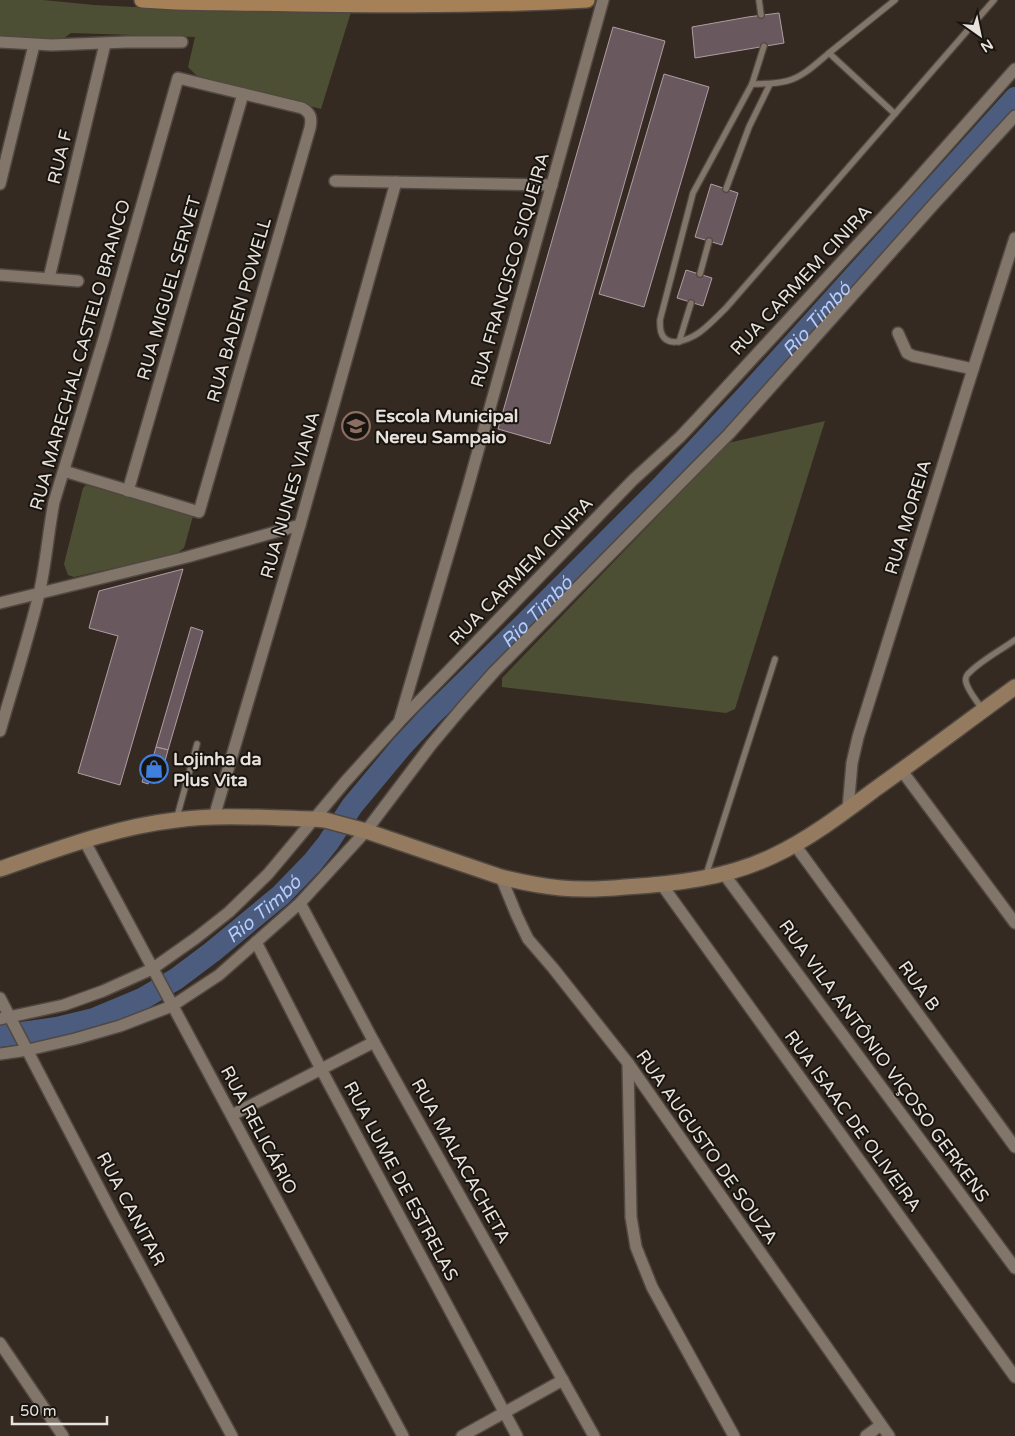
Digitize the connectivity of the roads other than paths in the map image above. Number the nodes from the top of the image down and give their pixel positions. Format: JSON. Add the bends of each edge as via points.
{"nodes":[{"id":1,"x":142,"y":0,"type":"edge"},
{"id":2,"x":587,"y":0,"type":"edge"},
{"id":3,"x":603,"y":0,"type":"edge"},
{"id":4,"x":759,"y":0,"type":"edge"},
{"id":5,"x":895,"y":0,"type":"edge"},
{"id":6,"x":994,"y":0,"type":"edge"},
{"id":7,"x":761,"y":15,"type":"dead end"},
{"id":8,"x":0,"y":42,"type":"edge"},
{"id":9,"x":182,"y":42,"type":"dead end"},
{"id":10,"x":105,"y":44,"type":"junction"},
{"id":11,"x":34,"y":45,"type":"junction"},
{"id":12,"x":764,"y":46,"type":"dead end"},
{"id":13,"x":829,"y":53,"type":"junction"},
{"id":14,"x":1015,"y":69,"type":"edge"},
{"id":15,"x":178,"y":78,"type":"joint"},
{"id":16,"x":752,"y":84,"type":"junction"},
{"id":17,"x":770,"y":84,"type":"junction"},
{"id":18,"x":243,"y":94,"type":"junction"},
{"id":19,"x":895,"y":114,"type":"junction"},
{"id":20,"x":1015,"y":116,"type":"edge"},
{"id":21,"x":335,"y":181,"type":"dead end"},
{"id":22,"x":396,"y":182,"type":"junction"},
{"id":23,"x":0,"y":184,"type":"edge"},
{"id":24,"x":552,"y":185,"type":"junction"},
{"id":25,"x":726,"y":189,"type":"dead end"},
{"id":26,"x":1015,"y":238,"type":"edge"},
{"id":27,"x":709,"y":241,"type":"dead end"},
{"id":28,"x":0,"y":274,"type":"edge"},
{"id":29,"x":700,"y":274,"type":"dead end"},
{"id":30,"x":49,"y":278,"type":"junction"},
{"id":31,"x":78,"y":281,"type":"dead end"},
{"id":32,"x":691,"y":302,"type":"dead end"},
{"id":33,"x":898,"y":333,"type":"dead end"},
{"id":34,"x":679,"y":342,"type":"junction"},
{"id":35,"x":973,"y":369,"type":"junction"},
{"id":36,"x":64,"y":471,"type":"junction"},
{"id":37,"x":128,"y":491,"type":"junction"},
{"id":38,"x":300,"y":526,"type":"junction"},
{"id":39,"x":39,"y":594,"type":"junction"},
{"id":40,"x":0,"y":603,"type":"edge"},
{"id":41,"x":1015,"y":640,"type":"edge"},
{"id":42,"x":775,"y":659,"type":"dead end"},
{"id":43,"x":1015,"y":687,"type":"edge"},
{"id":44,"x":983,"y":710,"type":"junction"},
{"id":45,"x":400,"y":721,"type":"junction"},
{"id":46,"x":0,"y":731,"type":"edge"},
{"id":47,"x":197,"y":744,"type":"dead end"},
{"id":48,"x":902,"y":771,"type":"junction"},
{"id":49,"x":848,"y":809,"type":"junction"},
{"id":50,"x":214,"y":817,"type":"junction"},
{"id":51,"x":319,"y":819,"type":"junction"},
{"id":52,"x":176,"y":820,"type":"junction"},
{"id":53,"x":361,"y":829,"type":"junction"},
{"id":54,"x":84,"y":840,"type":"junction"},
{"id":55,"x":795,"y":845,"type":"junction"},
{"id":56,"x":0,"y":869,"type":"edge"},
{"id":57,"x":724,"y":874,"type":"junction"},
{"id":58,"x":501,"y":878,"type":"junction"},
{"id":59,"x":706,"y":878,"type":"junction"},
{"id":60,"x":662,"y":885,"type":"junction"},
{"id":61,"x":300,"y":903,"type":"junction"},
{"id":62,"x":1015,"y":924,"type":"edge"},
{"id":63,"x":256,"y":942,"type":"junction"},
{"id":64,"x":154,"y":973,"type":"junction"},
{"id":65,"x":0,"y":998,"type":"edge"},
{"id":66,"x":170,"y":1002,"type":"junction"},
{"id":67,"x":8,"y":1020,"type":"edge"},
{"id":68,"x":374,"y":1042,"type":"junction"},
{"id":69,"x":25,"y":1047,"type":"junction"},
{"id":70,"x":0,"y":1054,"type":"edge"},
{"id":71,"x":628,"y":1063,"type":"junction"},
{"id":72,"x":322,"y":1069,"type":"junction"},
{"id":73,"x":232,"y":1115,"type":"junction"},
{"id":74,"x":1015,"y":1147,"type":"edge"},
{"id":75,"x":1015,"y":1268,"type":"edge"},
{"id":76,"x":0,"y":1342,"type":"edge"},
{"id":77,"x":1015,"y":1377,"type":"edge"},
{"id":78,"x":563,"y":1380,"type":"junction"},
{"id":79,"x":504,"y":1412,"type":"junction"},
{"id":80,"x":881,"y":1425,"type":"junction"},
{"id":81,"x":63,"y":1436,"type":"edge"},
{"id":82,"x":232,"y":1436,"type":"edge"},
{"id":83,"x":403,"y":1436,"type":"edge"},
{"id":84,"x":462,"y":1436,"type":"edge"},
{"id":85,"x":517,"y":1436,"type":"edge"},
{"id":86,"x":594,"y":1436,"type":"edge"},
{"id":87,"x":734,"y":1436,"type":"edge"},
{"id":88,"x":866,"y":1436,"type":"edge"},
{"id":89,"x":889,"y":1436,"type":"edge"}],
"edges":[{"from":1,"to":2,"type":"main road","via":[[424,4]]},
{"from":3,"to":24,"type":"street","name":"RUA FRANCISCO SIQUEIRA"},
{"from":4,"to":7,"type":"lane"},
{"from":5,"to":13,"type":"lane"},
{"from":6,"to":19,"type":"lane"},
{"from":8,"to":11,"type":"street"},
{"from":9,"to":10,"type":"street"},
{"from":10,"to":11,"type":"street"},
{"from":10,"to":30,"type":"street","name":"RUA F"},
{"from":11,"to":23,"type":"street"},
{"from":12,"to":16,"type":"lane"},
{"from":13,"to":17,"type":"lane","via":[[789,81]]},
{"from":13,"to":19,"type":"lane"},
{"from":14,"to":45,"type":"street","name":"RUA CARMEM CINIRA","via":[[697,419],[633,480]]},
{"from":15,"to":18,"type":"street","name":"RUA BADEN POWELL"},
{"from":15,"to":36,"type":"street","name":"RUA MARECHAL CASTELO BRANCO"},
{"from":16,"to":17,"type":"lane"},
{"from":16,"to":34,"type":"lane","via":[[693,193],[660,320],[665,339]]},
{"from":17,"to":25,"type":"lane","via":[[749,126]]},
{"from":18,"to":37,"type":"street","name":"RUA MIGUEL SERVET"},
{"from":18,"to":37,"type":"street","name":"RUA BADEN POWELL","via":[[302,108],[311,120],[199,512]]},
{"from":19,"to":34,"type":"lane","via":[[726,308],[704,329]]},
{"from":20,"to":53,"type":"street","via":[[744,419],[494,672]]},
{"from":21,"to":22,"type":"street"},
{"from":22,"to":24,"type":"street"},
{"from":22,"to":38,"type":"street","name":"RUA NUNES VIANA"},
{"from":24,"to":45,"type":"street","name":"RUA FRANCISCO SIQUEIRA"},
{"from":26,"to":35,"type":"street","name":"RUA MOREIA"},
{"from":27,"to":29,"type":"lane"},
{"from":28,"to":30,"type":"street"},
{"from":30,"to":31,"type":"street"},
{"from":32,"to":34,"type":"lane"},
{"from":33,"to":35,"type":"street","via":[[907,353],[913,356]]},
{"from":35,"to":49,"type":"street","name":"RUA MOREIA","via":[[858,737]]},
{"from":36,"to":37,"type":"street","name":"RUA BADEN POWELL"},
{"from":36,"to":39,"type":"street","name":"RUA MARECHAL CASTELO BRANCO","via":[[54,502]]},
{"from":38,"to":39,"type":"street"},
{"from":38,"to":50,"type":"street","name":"RUA NUNES VIANA"},
{"from":39,"to":40,"type":"street"},
{"from":39,"to":46,"type":"street","name":"RUA MARECHAL CASTELO BRANCO"},
{"from":41,"to":44,"type":"lane","via":[[966,676],[968,688]]},
{"from":42,"to":59,"type":"lane"},
{"from":43,"to":44,"type":"main road"},
{"from":44,"to":48,"type":"main road"},
{"from":45,"to":51,"type":"street","name":"RUA CARMEM CINIRA"},
{"from":47,"to":52,"type":"lane"},
{"from":48,"to":49,"type":"main road"},
{"from":48,"to":62,"type":"street"},
{"from":49,"to":55,"type":"main road"},
{"from":50,"to":51,"type":"main road"},
{"from":50,"to":52,"type":"main road"},
{"from":51,"to":53,"type":"main road"},
{"from":51,"to":64,"type":"street","name":"RUA CARMEM CINIRA","via":[[229,912]]},
{"from":52,"to":54,"type":"main road","via":[[131,827]]},
{"from":53,"to":58,"type":"main road"},
{"from":53,"to":61,"type":"street"},
{"from":54,"to":56,"type":"main road"},
{"from":54,"to":64,"type":"street","name":"RUA RELICÁRIO"},
{"from":55,"to":57,"type":"main road"},
{"from":55,"to":74,"type":"street","name":"RUA B"},
{"from":57,"to":59,"type":"main road"},
{"from":57,"to":75,"type":"street","name":"RUA VILA ANTÔNIO VIÇOSO GERKENS"},
{"from":58,"to":60,"type":"main road","via":[[580,889]]},
{"from":58,"to":71,"type":"street","name":"RUA AUGUSTO DE SOUZA","via":[[528,939]]},
{"from":59,"to":60,"type":"main road"},
{"from":60,"to":77,"type":"street","name":"RUA ISAAC DE OLIVEIRA"},
{"from":61,"to":63,"type":"street"},
{"from":61,"to":68,"type":"street","name":"RUA MALACACHETA"},
{"from":63,"to":66,"type":"street","via":[[219,975]]},
{"from":63,"to":72,"type":"street","name":"RUA LUME DE ESTRELAS"},
{"from":64,"to":66,"type":"street","name":"RUA RELICÁRIO"},
{"from":64,"to":67,"type":"street","name":"RUA CARMEM CINIRA","via":[[72,1003]]},
{"from":65,"to":67,"type":"street","name":"RUA CANITAR"},
{"from":66,"to":69,"type":"street","via":[[120,1026]]},
{"from":66,"to":73,"type":"street","name":"RUA RELICÁRIO"},
{"from":67,"to":69,"type":"street","name":"RUA CANITAR"},
{"from":68,"to":72,"type":"street"},
{"from":68,"to":78,"type":"street","name":"RUA MALACACHETA"},
{"from":69,"to":70,"type":"street"},
{"from":69,"to":82,"type":"street","name":"RUA CANITAR"},
{"from":71,"to":80,"type":"street","name":"RUA AUGUSTO DE SOUZA"},
{"from":71,"to":87,"type":"street","via":[[631,1217],[636,1247],[652,1288]]},
{"from":72,"to":73,"type":"street"},
{"from":72,"to":79,"type":"street","name":"RUA LUME DE ESTRELAS"},
{"from":73,"to":83,"type":"street","name":"RUA RELICÁRIO"},
{"from":76,"to":81,"type":"street"},
{"from":78,"to":79,"type":"street"},
{"from":78,"to":86,"type":"street","name":"RUA MALACACHETA"},
{"from":79,"to":84,"type":"street"},
{"from":79,"to":85,"type":"street","name":"RUA LUME DE ESTRELAS"},
{"from":80,"to":88,"type":"street"},
{"from":80,"to":89,"type":"street","name":"RUA AUGUSTO DE SOUZA"}]}
